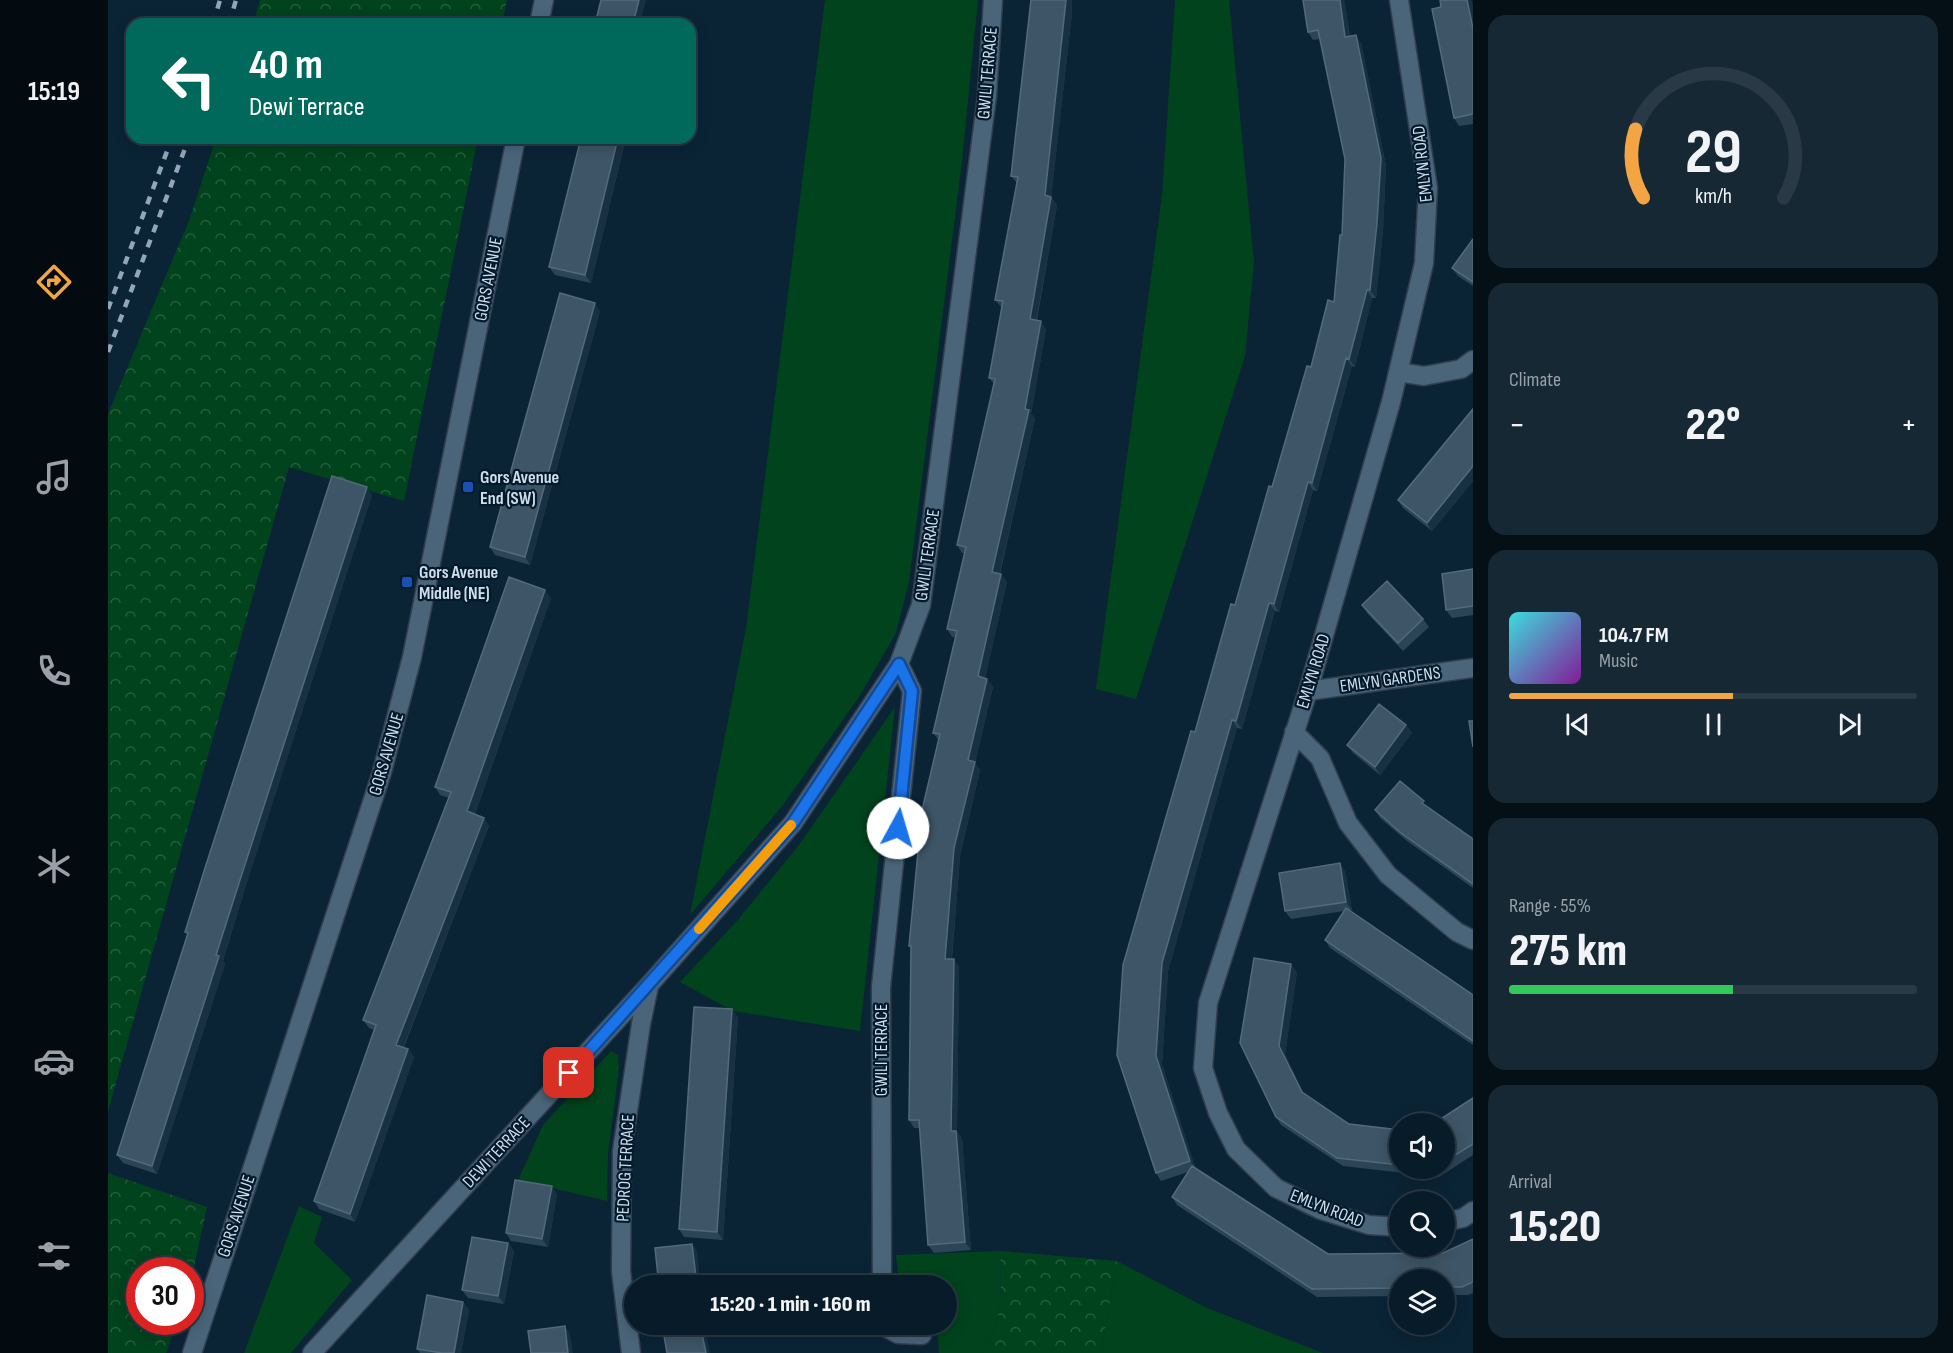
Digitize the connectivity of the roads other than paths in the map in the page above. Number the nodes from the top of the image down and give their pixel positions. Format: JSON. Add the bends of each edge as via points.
{"nodes":[{"id":1,"x":544,"y":0,"type":"edge"},
{"id":2,"x":993,"y":0,"type":"edge"},
{"id":3,"x":1399,"y":0,"type":"edge"},
{"id":4,"x":540,"y":18,"type":"edge"},
{"id":5,"x":515,"y":144,"type":"edge"},
{"id":6,"x":1473,"y":360,"type":"edge"},
{"id":7,"x":1398,"y":372,"type":"junction"},
{"id":8,"x":899,"y":664,"type":"junction"},
{"id":9,"x":1473,"y":668,"type":"edge"},
{"id":10,"x":1308,"y":691,"type":"junction"},
{"id":11,"x":1294,"y":732,"type":"junction"},
{"id":12,"x":1473,"y":940,"type":"edge"},
{"id":13,"x":649,"y":985,"type":"junction"},
{"id":14,"x":1473,"y":1211,"type":"edge"},
{"id":15,"x":1455,"y":1220,"type":"edge"},
{"id":16,"x":1389,"y":1226,"type":"edge"},
{"id":17,"x":882,"y":1275,"type":"edge"},
{"id":18,"x":192,"y":1353,"type":"edge"},
{"id":19,"x":312,"y":1353,"type":"edge"},
{"id":20,"x":631,"y":1353,"type":"edge"}],
"edges":[{"from":1,"to":4,"type":"street"},
{"from":2,"to":8,"type":"street","name":"GWILI TERRACE","via":[[987,96],[921,605]]},
{"from":3,"to":7,"type":"street","name":"EMLYN ROAD","via":[[1428,188],[1424,263]]},
{"from":5,"to":18,"type":"street","name":"GORS AVENUE","via":[[412,657],[382,772]]},
{"from":6,"to":7,"type":"street","via":[[1461,369],[1424,376]]},
{"from":7,"to":10,"type":"street","name":"EMLYN ROAD"},
{"from":8,"to":13,"type":"street","name":"DEWI TERRACE","via":[[793,823]]},
{"from":8,"to":17,"type":"street","name":"GWILI TERRACE","via":[[912,691],[881,987]]},
{"from":9,"to":10,"type":"street","name":"EMLYN GARDENS"},
{"from":10,"to":11,"type":"street","name":"EMLYN ROAD"},
{"from":11,"to":12,"type":"street","via":[[1320,758],[1348,822],[1388,875],[1457,932]]},
{"from":11,"to":16,"type":"street","name":"EMLYN ROAD","via":[[1208,1003],[1203,1068],[1218,1113],[1236,1149],[1276,1188],[1321,1210],[1369,1225]]},
{"from":13,"to":19,"type":"street","name":"DEWI TERRACE"},
{"from":13,"to":20,"type":"street","name":"PEDROG TERRACE","via":[[622,1151],[621,1271]]},
{"from":14,"to":15,"type":"street"}]}
